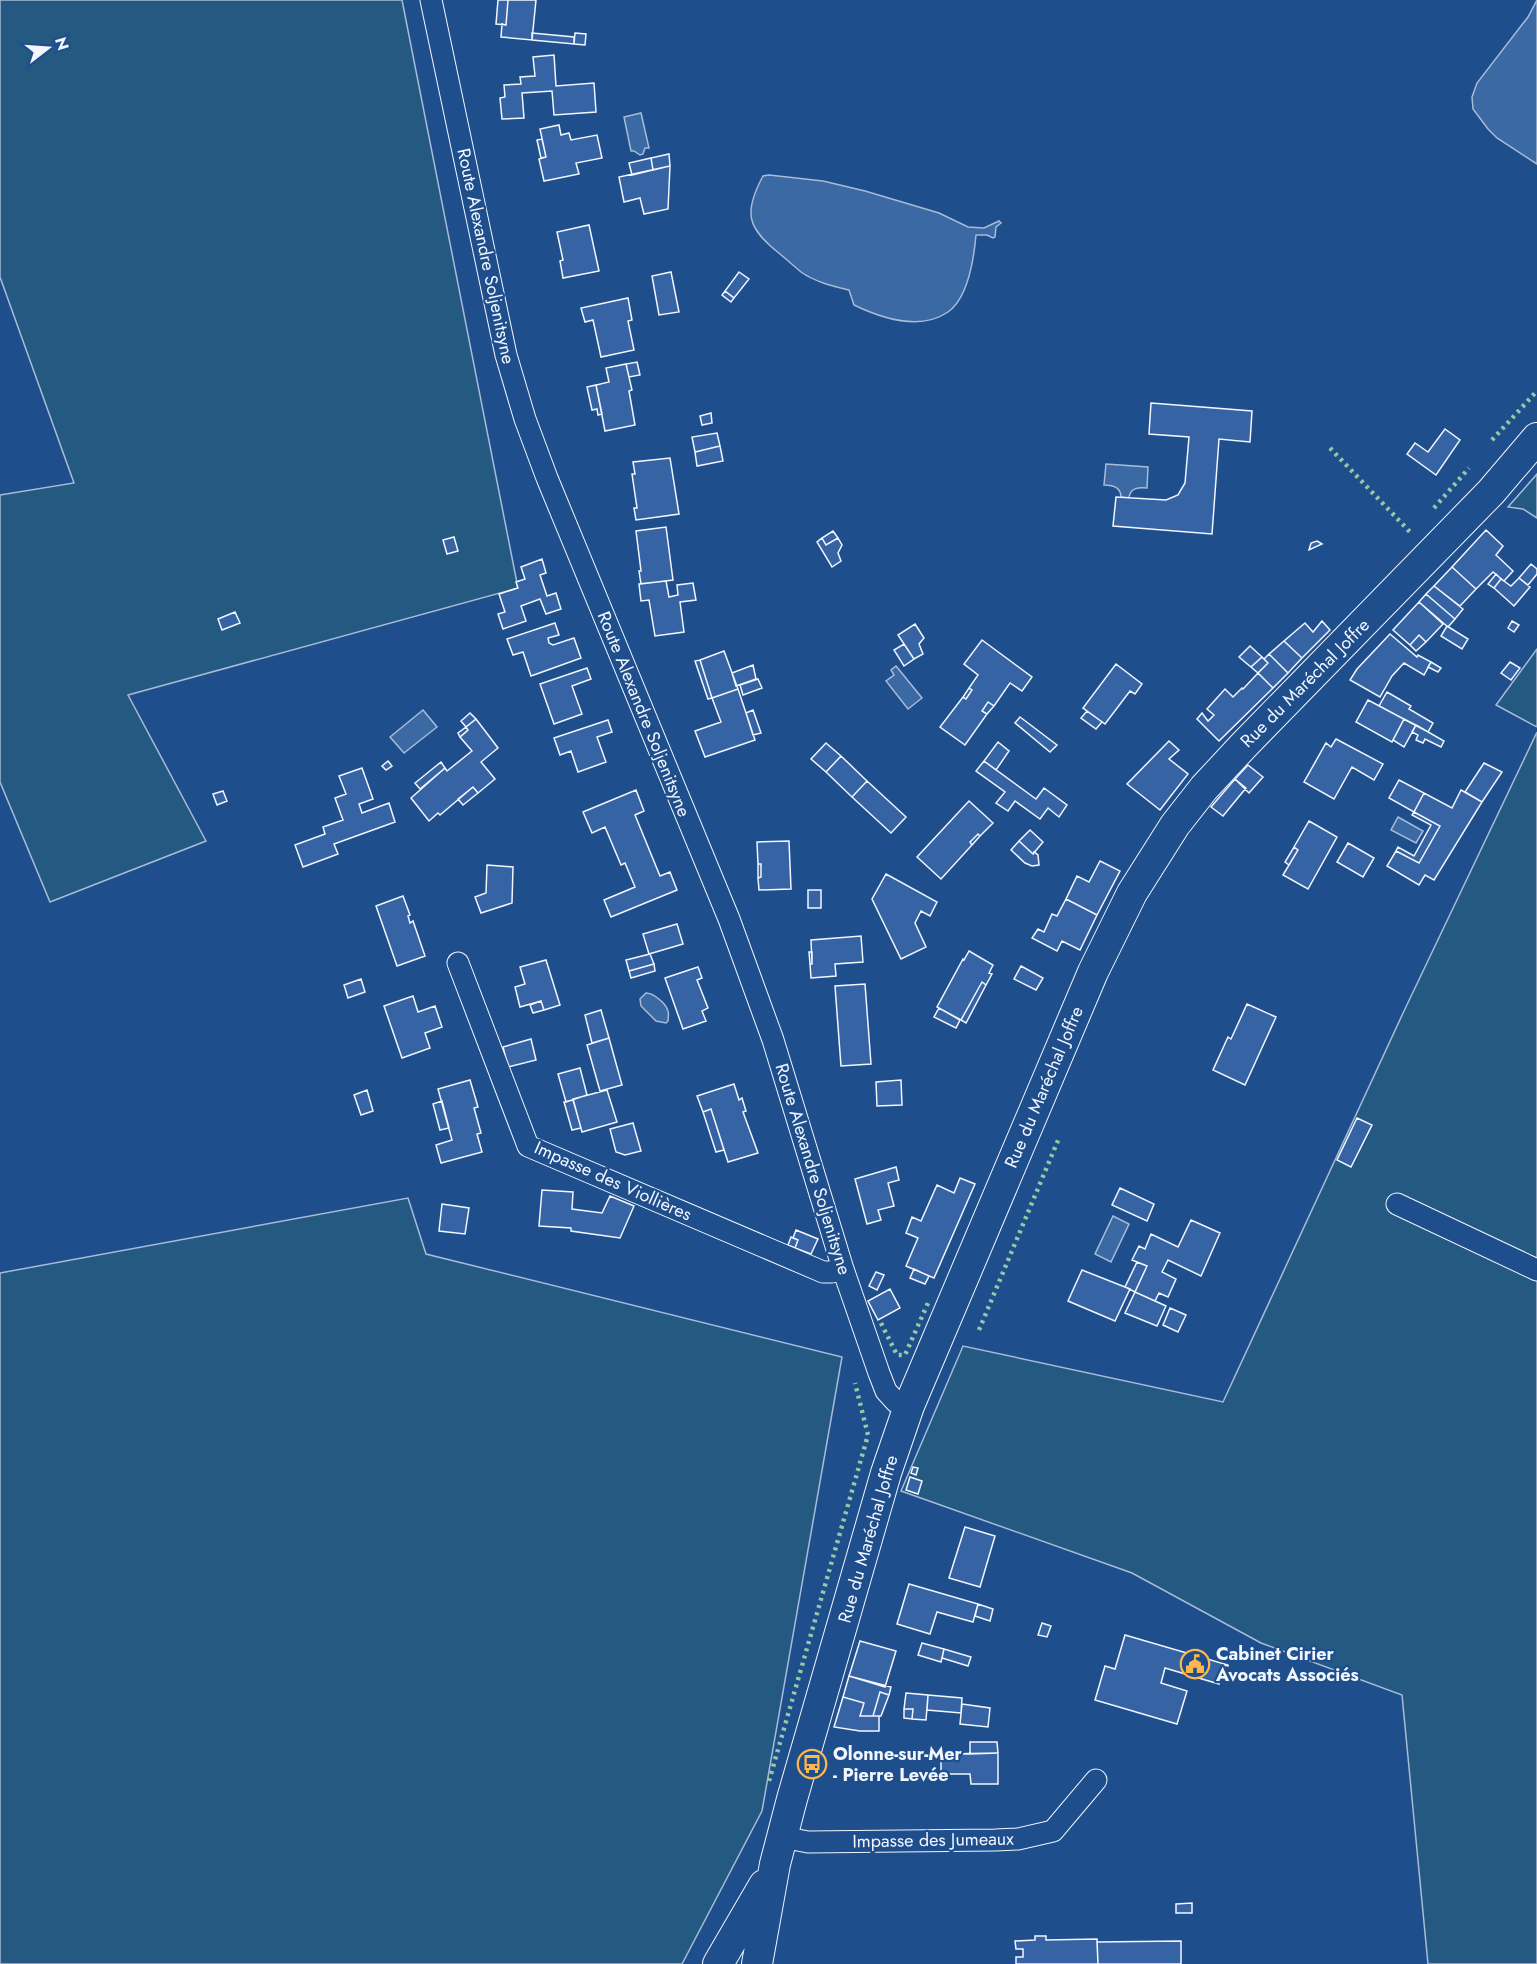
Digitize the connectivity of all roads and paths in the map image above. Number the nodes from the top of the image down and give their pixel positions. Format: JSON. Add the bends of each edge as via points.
{"nodes":[{"id":1,"x":431,"y":0,"type":"edge"},
{"id":2,"x":1537,"y":438,"type":"edge"},
{"id":3,"x":458,"y":963,"type":"dead end"},
{"id":4,"x":1397,"y":1204,"type":"dead end"},
{"id":5,"x":843,"y":1269,"type":"junction"},
{"id":6,"x":1537,"y":1270,"type":"edge"},
{"id":7,"x":909,"y":1406,"type":"junction"},
{"id":8,"x":1096,"y":1780,"type":"dead end"},
{"id":9,"x":779,"y":1850,"type":"junction"},
{"id":10,"x":718,"y":1964,"type":"edge"},
{"id":11,"x":757,"y":1964,"type":"edge"}],
"edges":[{"from":1,"to":5,"type":"street","name":"Route Alexandre Soljenitsyne","via":[[506,356],[525,419],[729,919],[773,1040]]},
{"from":2,"to":7,"type":"street","name":"Rue du Maréchal Joffre","via":[[1491,492],[1244,745],[1175,825],[1132,893],[1093,972]]},
{"from":3,"to":5,"type":"street","name":"Impasse des Viollières","via":[[528,1146],[823,1272]]},
{"from":4,"to":6,"type":"street"},
{"from":5,"to":7,"type":"street","name":"Route Alexandre Soljenitsyne","via":[[886,1391],[896,1402]]},
{"from":7,"to":9,"type":"street","name":"Rue du Maréchal Joffre","via":[[886,1473]]},
{"from":8,"to":9,"type":"street","name":"Impasse des Jumeaux","via":[[1053,1831],[1018,1839],[808,1842]]},
{"from":9,"to":10,"type":"street","name":"Rue du Maréchal Joffre"},
{"from":9,"to":11,"type":"street","name":"Rue du Maréchal Joffre"}]}
